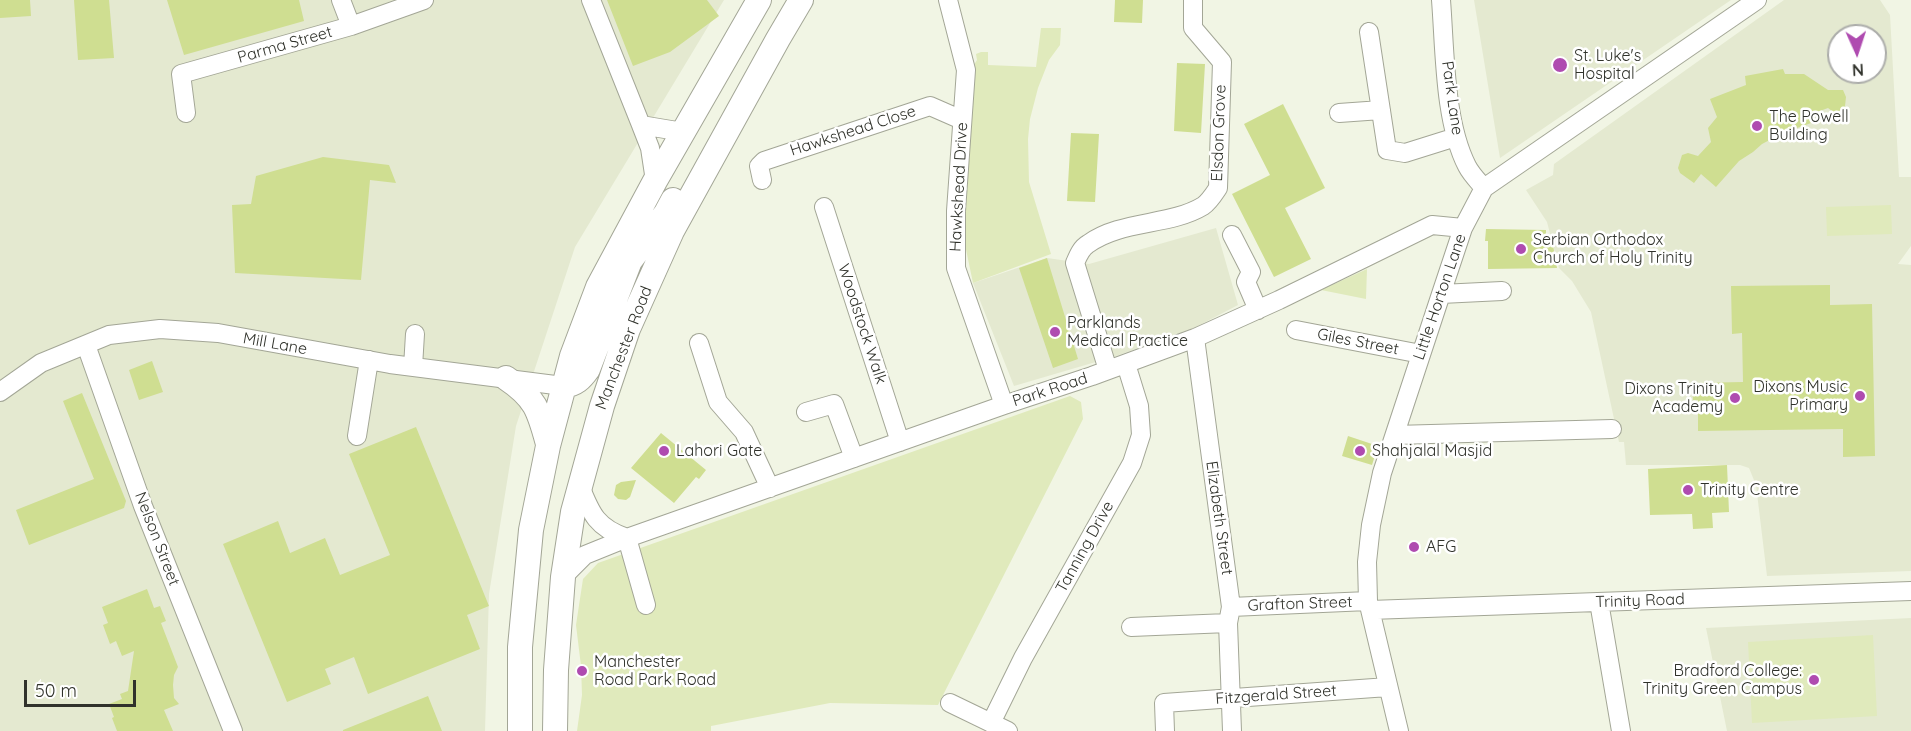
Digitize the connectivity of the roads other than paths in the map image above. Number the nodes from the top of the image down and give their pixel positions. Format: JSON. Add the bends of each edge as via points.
{"nodes":[{"id":1,"x":341,"y":0,"type":"edge"},
{"id":2,"x":424,"y":0,"type":"edge"},
{"id":3,"x":591,"y":0,"type":"edge"},
{"id":4,"x":759,"y":0,"type":"edge"},
{"id":5,"x":801,"y":0,"type":"edge"},
{"id":6,"x":948,"y":0,"type":"edge"},
{"id":7,"x":1193,"y":0,"type":"edge"},
{"id":8,"x":1441,"y":0,"type":"edge"},
{"id":9,"x":1757,"y":0,"type":"edge"},
{"id":10,"x":351,"y":26,"type":"junction"},
{"id":11,"x":1369,"y":32,"type":"dead end"},
{"id":12,"x":1381,"y":110,"type":"junction"},
{"id":13,"x":186,"y":113,"type":"dead end"},
{"id":14,"x":1339,"y":113,"type":"dead end"},
{"id":15,"x":962,"y":120,"type":"junction"},
{"id":16,"x":641,"y":124,"type":"junction"},
{"id":17,"x":730,"y":128,"type":"junction"},
{"id":18,"x":683,"y":132,"type":"junction"},
{"id":19,"x":1456,"y":137,"type":"junction"},
{"id":20,"x":762,"y":180,"type":"dead end"},
{"id":21,"x":655,"y":181,"type":"junction"},
{"id":22,"x":1484,"y":188,"type":"junction"},
{"id":23,"x":824,"y":207,"type":"dead end"},
{"id":24,"x":1463,"y":228,"type":"junction"},
{"id":25,"x":1233,"y":235,"type":"dead end"},
{"id":26,"x":1502,"y":291,"type":"dead end"},
{"id":27,"x":1441,"y":294,"type":"junction"},
{"id":28,"x":1258,"y":309,"type":"junction"},
{"id":29,"x":1296,"y":330,"type":"dead end"},
{"id":30,"x":415,"y":333,"type":"dead end"},
{"id":31,"x":1195,"y":338,"type":"junction"},
{"id":32,"x":699,"y":343,"type":"dead end"},
{"id":33,"x":86,"y":345,"type":"junction"},
{"id":34,"x":1421,"y":354,"type":"junction"},
{"id":35,"x":369,"y":360,"type":"junction"},
{"id":36,"x":1126,"y":364,"type":"junction"},
{"id":37,"x":413,"y":367,"type":"junction"},
{"id":38,"x":1108,"y":370,"type":"junction"},
{"id":39,"x":506,"y":378,"type":"junction"},
{"id":40,"x":563,"y":386,"type":"junction"},
{"id":41,"x":0,"y":392,"type":"edge"},
{"id":42,"x":1004,"y":405,"type":"junction"},
{"id":43,"x":602,"y":406,"type":"junction"},
{"id":44,"x":806,"y":412,"type":"dead end"},
{"id":45,"x":1612,"y":429,"type":"dead end"},
{"id":46,"x":1395,"y":435,"type":"junction"},
{"id":47,"x":357,"y":436,"type":"dead end"},
{"id":48,"x":900,"y":442,"type":"junction"},
{"id":49,"x":548,"y":446,"type":"junction"},
{"id":50,"x":854,"y":458,"type":"junction"},
{"id":51,"x":580,"y":486,"type":"junction"},
{"id":52,"x":770,"y":488,"type":"junction"},
{"id":53,"x":627,"y":538,"type":"junction"},
{"id":54,"x":563,"y":577,"type":"junction"},
{"id":55,"x":1911,"y":591,"type":"edge"},
{"id":56,"x":1599,"y":602,"type":"junction"},
{"id":57,"x":646,"y":604,"type":"dead end"},
{"id":58,"x":1369,"y":605,"type":"junction"},
{"id":59,"x":1230,"y":615,"type":"junction"},
{"id":60,"x":1131,"y":627,"type":"dead end"},
{"id":61,"x":1388,"y":687,"type":"junction"},
{"id":62,"x":1231,"y":698,"type":"junction"},
{"id":63,"x":950,"y":703,"type":"dead end"},
{"id":64,"x":991,"y":723,"type":"junction"},
{"id":65,"x":233,"y":731,"type":"edge"},
{"id":66,"x":520,"y":731,"type":"edge"},
{"id":67,"x":555,"y":731,"type":"edge"},
{"id":68,"x":1008,"y":731,"type":"edge"},
{"id":69,"x":1165,"y":731,"type":"edge"},
{"id":70,"x":1232,"y":731,"type":"edge"},
{"id":71,"x":1400,"y":731,"type":"edge"},
{"id":72,"x":1621,"y":731,"type":"edge"}],
"edges":[{"from":1,"to":10,"type":"street"},
{"from":2,"to":10,"type":"street","name":"Parma Street"},
{"from":3,"to":16,"type":"street"},
{"from":4,"to":18,"type":"main road"},
{"from":5,"to":17,"type":"main road","name":"Manchester Road"},
{"from":6,"to":15,"type":"street","name":"Hawkshead Drive","via":[[966,70]]},
{"from":7,"to":38,"type":"street","name":"Elsdon Grove","via":[[1193,28],[1222,62],[1218,188],[1205,204],[1191,212],[1114,231],[1087,244],[1080,252],[1075,263]]},
{"from":8,"to":19,"type":"street","name":"Park Lane"},
{"from":9,"to":22,"type":"street","name":"Little Horton Lane"},
{"from":10,"to":13,"type":"street","name":"Parma Street","via":[[181,75]]},
{"from":11,"to":12,"type":"street"},
{"from":12,"to":14,"type":"street"},
{"from":12,"to":19,"type":"street","via":[[1387,150],[1405,153]]},
{"from":15,"to":20,"type":"street","name":"Hawkshead Close","via":[[930,106],[764,160],[759,166]]},
{"from":15,"to":42,"type":"street","name":"Hawkshead Drive","via":[[956,268]]},
{"from":16,"to":18,"type":"street"},
{"from":16,"to":21,"type":"street","via":[[650,148]]},
{"from":17,"to":40,"type":"main road","via":[[702,151],[666,213],[630,261],[588,369],[580,380]]},
{"from":17,"to":43,"type":"main road","name":"Manchester Road","via":[[672,231],[628,329]]},
{"from":18,"to":21,"type":"main road"},
{"from":19,"to":22,"type":"street","name":"Park Lane","via":[[1467,166]]},
{"from":21,"to":40,"type":"main road","via":[[598,287]]},
{"from":22,"to":24,"type":"street","name":"Little Horton Lane"},
{"from":23,"to":48,"type":"street","name":"Woodstock Walk"},
{"from":24,"to":27,"type":"street","name":"Little Horton Lane"},
{"from":24,"to":28,"type":"street","name":"Park Road","via":[[1432,225]]},
{"from":25,"to":28,"type":"street","via":[[1251,272],[1246,282]]},
{"from":26,"to":27,"type":"street"},
{"from":27,"to":34,"type":"street","name":"Little Horton Lane"},
{"from":28,"to":31,"type":"street","name":"Park Road"},
{"from":29,"to":34,"type":"street","name":"Giles Street"},
{"from":30,"to":37,"type":"street"},
{"from":31,"to":36,"type":"street","name":"Park Road"},
{"from":31,"to":59,"type":"street","name":"Elizabeth Street"},
{"from":32,"to":52,"type":"street","via":[[718,402],[744,432]]},
{"from":33,"to":35,"type":"street","name":"Mill Lane","via":[[109,335],[160,329],[218,333]]},
{"from":33,"to":41,"type":"street","name":"Mill Lane","via":[[40,363]]},
{"from":33,"to":65,"type":"street","name":"Nelson Street","via":[[143,506]]},
{"from":34,"to":46,"type":"street","name":"Little Horton Lane"},
{"from":35,"to":37,"type":"street","name":"Mill Lane"},
{"from":35,"to":47,"type":"street"},
{"from":36,"to":38,"type":"street","name":"Park Road"},
{"from":36,"to":64,"type":"street","name":"Tanning Drive","via":[[1139,406],[1141,435],[1132,463]]},
{"from":37,"to":39,"type":"street","name":"Mill Lane"},
{"from":38,"to":42,"type":"street","name":"Park Road"},
{"from":39,"to":40,"type":"street","name":"Mill Lane"},
{"from":39,"to":49,"type":"main road","via":[[533,402]]},
{"from":40,"to":43,"type":"main road"},
{"from":40,"to":49,"type":"main road"},
{"from":42,"to":48,"type":"street","name":"Park Road"},
{"from":43,"to":51,"type":"main road","name":"Manchester Road"},
{"from":44,"to":50,"type":"street","via":[[834,404]]},
{"from":45,"to":46,"type":"street"},
{"from":46,"to":58,"type":"street","name":"Little Horton Lane","via":[[1371,525],[1367,562]]},
{"from":48,"to":50,"type":"street","name":"Park Road"},
{"from":49,"to":66,"type":"main road","via":[[531,530],[520,660]]},
{"from":50,"to":52,"type":"street","name":"Park Road"},
{"from":51,"to":53,"type":"street","via":[[595,519],[606,530]]},
{"from":51,"to":54,"type":"main road","name":"Manchester Road"},
{"from":52,"to":53,"type":"street","name":"Park Road"},
{"from":53,"to":54,"type":"street","name":"Park Road","via":[[585,555]]},
{"from":53,"to":57,"type":"street"},
{"from":54,"to":67,"type":"main road","name":"Manchester Road"},
{"from":55,"to":56,"type":"street","name":"Trinity Road"},
{"from":56,"to":58,"type":"street","name":"Trinity Road"},
{"from":56,"to":72,"type":"street"},
{"from":58,"to":59,"type":"street","name":"Grafton Street"},
{"from":58,"to":61,"type":"street","name":"Little Horton Lane"},
{"from":59,"to":60,"type":"street","name":"Grafton Street"},
{"from":59,"to":62,"type":"street","name":"Elizabeth Street"},
{"from":61,"to":62,"type":"street","name":"Fitzgerald Street"},
{"from":61,"to":71,"type":"street","name":"Little Horton Lane"},
{"from":62,"to":69,"type":"street","name":"Fitzgerald Street","via":[[1164,703]]},
{"from":62,"to":70,"type":"street","name":"Elizabeth Street"},
{"from":63,"to":64,"type":"street"},
{"from":64,"to":68,"type":"street"}]}
